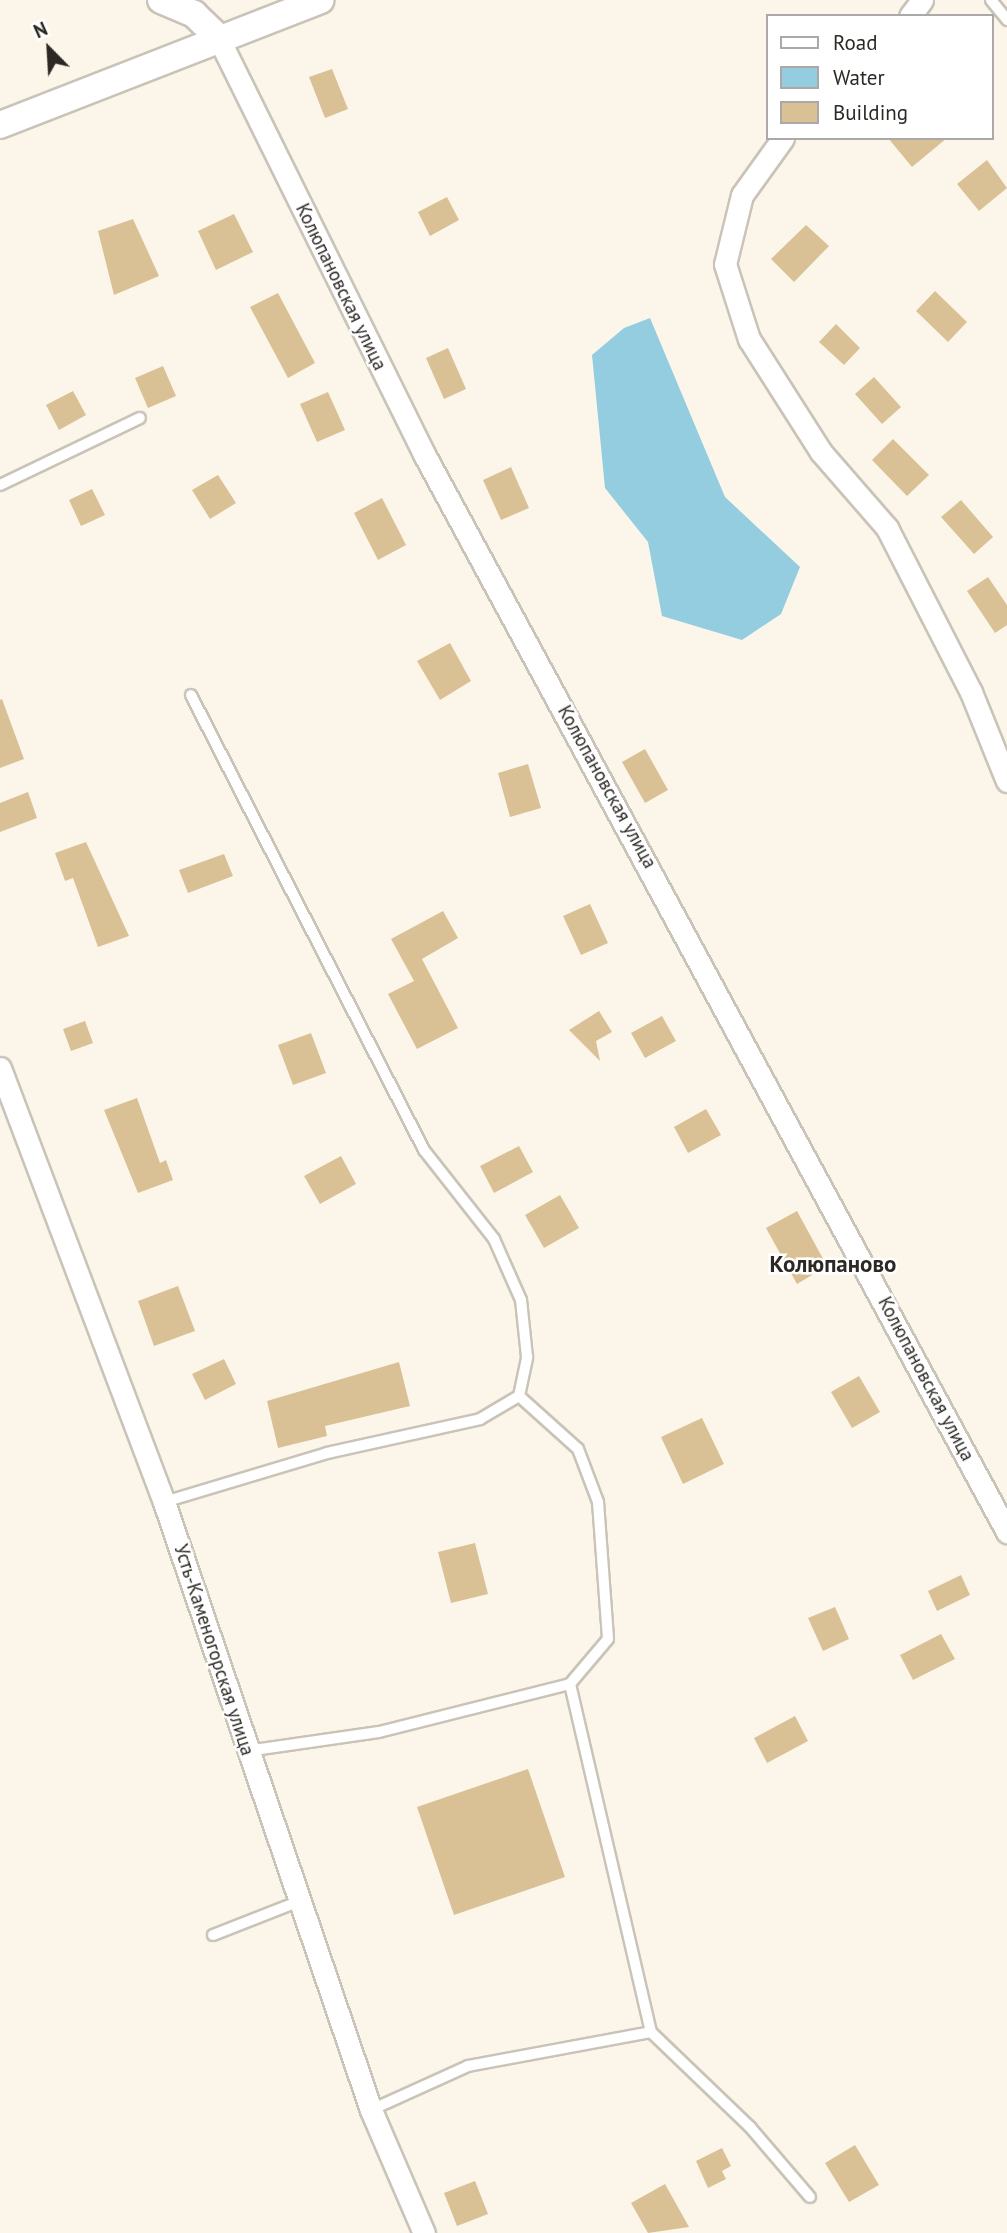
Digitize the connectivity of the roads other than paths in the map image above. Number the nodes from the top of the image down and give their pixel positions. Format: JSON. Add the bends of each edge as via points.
{"nodes":[{"id":1,"x":161,"y":0,"type":"edge"},
{"id":2,"x":320,"y":0,"type":"edge"},
{"id":3,"x":991,"y":0,"type":"edge"},
{"id":4,"x":1007,"y":20,"type":"edge"},
{"id":5,"x":218,"y":37,"type":"junction"},
{"id":6,"x":0,"y":125,"type":"edge"},
{"id":7,"x":782,"y":140,"type":"edge"},
{"id":8,"x":140,"y":418,"type":"dead end"},
{"id":9,"x":0,"y":485,"type":"edge"},
{"id":10,"x":191,"y":695,"type":"dead end"},
{"id":11,"x":1007,"y":781,"type":"edge"},
{"id":12,"x":0,"y":1068,"type":"edge"},
{"id":13,"x":519,"y":1396,"type":"junction"},
{"id":14,"x":164,"y":1502,"type":"junction"},
{"id":15,"x":1007,"y":1532,"type":"edge"},
{"id":16,"x":570,"y":1684,"type":"junction"},
{"id":17,"x":247,"y":1751,"type":"junction"},
{"id":18,"x":298,"y":1902,"type":"junction"},
{"id":19,"x":213,"y":1935,"type":"dead end"},
{"id":20,"x":651,"y":2032,"type":"junction"},
{"id":21,"x":371,"y":2110,"type":"junction"},
{"id":22,"x":810,"y":2197,"type":"dead end"},
{"id":23,"x":424,"y":2233,"type":"edge"}],
"edges":[{"from":1,"to":5,"type":"street","via":[[194,14]]},
{"from":2,"to":5,"type":"street","via":[[283,19]]},
{"from":3,"to":4,"type":"lane"},
{"from":5,"to":6,"type":"street"},
{"from":5,"to":15,"type":"street","name":"Колюпановская улица","via":[[424,454]]},
{"from":7,"to":11,"type":"street","via":[[742,195],[725,264],[749,339],[821,452],[887,528],[971,692]]},
{"from":8,"to":9,"type":"lane"},
{"from":10,"to":13,"type":"lane","via":[[424,1150],[494,1239],[521,1300],[527,1357]]},
{"from":12,"to":14,"type":"street","name":"Усть-Каменогорская улица"},
{"from":13,"to":14,"type":"lane","via":[[480,1419],[327,1453]]},
{"from":13,"to":16,"type":"lane","via":[[578,1449],[598,1502],[608,1639]]},
{"from":14,"to":17,"type":"street","name":"Усть-Каменогорская улица"},
{"from":16,"to":17,"type":"lane","via":[[379,1732]]},
{"from":16,"to":20,"type":"lane"},
{"from":17,"to":18,"type":"street","name":"Усть-Каменогорская улица"},
{"from":18,"to":19,"type":"lane"},
{"from":18,"to":21,"type":"street","name":"Усть-Каменогорская улица"},
{"from":20,"to":21,"type":"lane","via":[[468,2066]]},
{"from":20,"to":22,"type":"lane","via":[[750,2126]]},
{"from":21,"to":23,"type":"street","name":"Усть-Каменогорская улица"}]}
